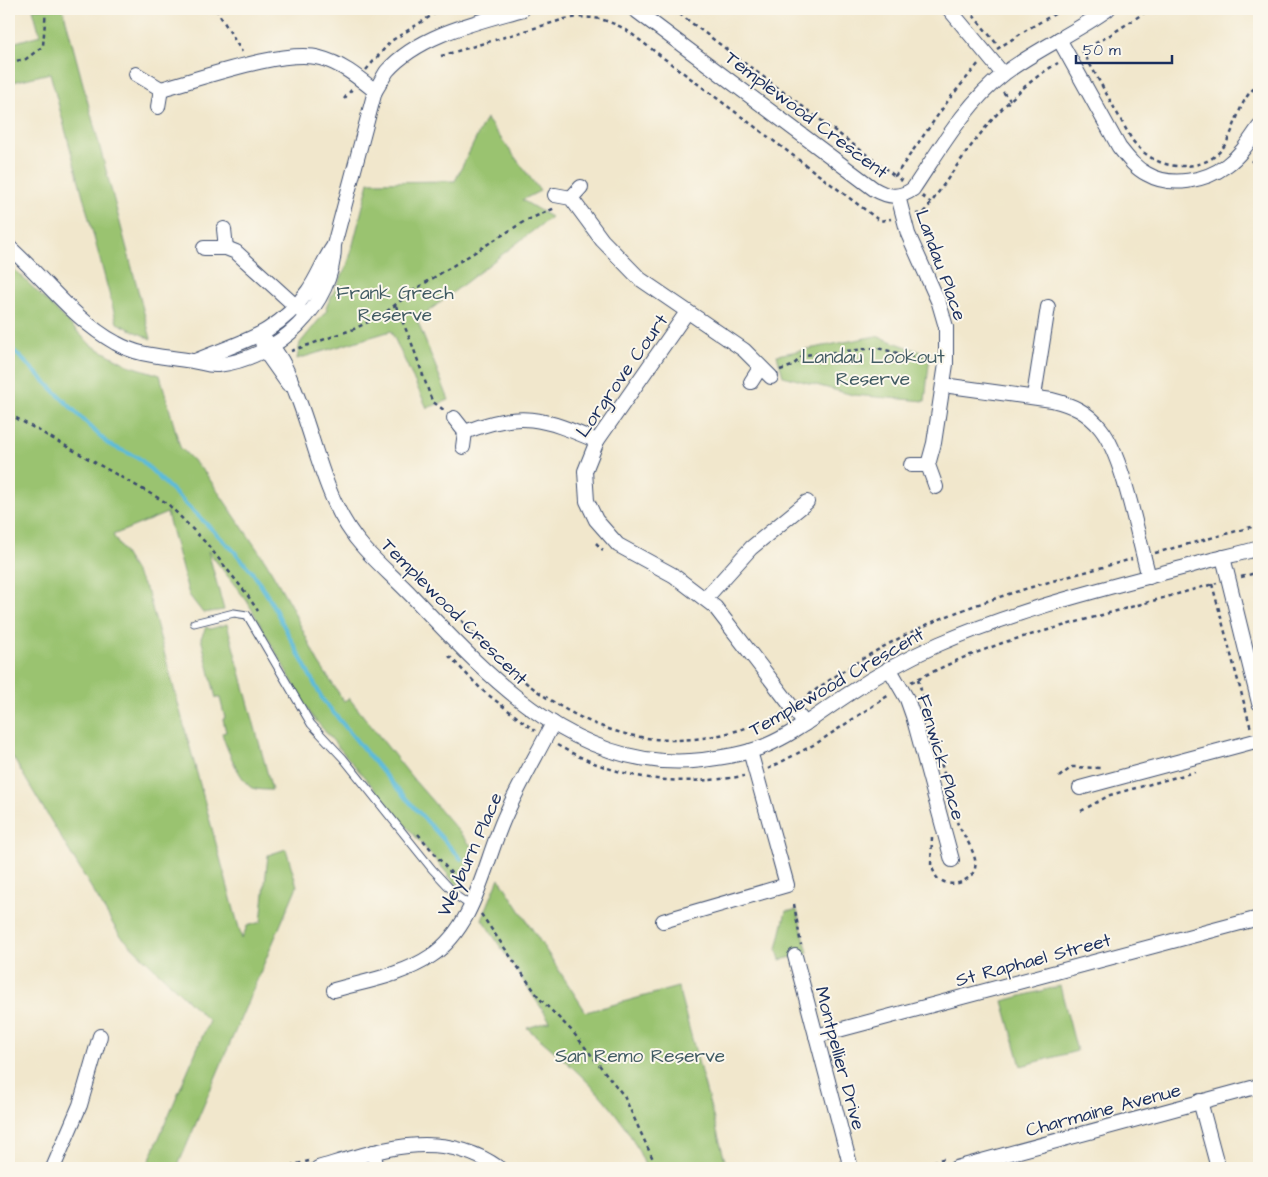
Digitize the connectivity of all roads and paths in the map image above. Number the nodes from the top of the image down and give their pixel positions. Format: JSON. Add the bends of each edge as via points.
{"nodes":[{"id":1,"x":46,"y":9,"type":"edge"},
{"id":2,"x":216,"y":9,"type":"edge"},
{"id":3,"x":523,"y":9,"type":"edge"},
{"id":4,"x":634,"y":9,"type":"edge"},
{"id":5,"x":673,"y":9,"type":"edge"},
{"id":6,"x":949,"y":9,"type":"edge"},
{"id":7,"x":1108,"y":9,"type":"edge"},
{"id":8,"x":1150,"y":9,"type":"edge"},
{"id":9,"x":1060,"y":39,"type":"junction"},
{"id":10,"x":1082,"y":50,"type":"junction"},
{"id":11,"x":441,"y":56,"type":"dead end"},
{"id":12,"x":1064,"y":60,"type":"junction"},
{"id":13,"x":9,"y":62,"type":"edge"},
{"id":14,"x":251,"y":65,"type":"junction"},
{"id":15,"x":1063,"y":71,"type":"dead end"},
{"id":16,"x":136,"y":74,"type":"dead end"},
{"id":17,"x":1003,"y":74,"type":"junction"},
{"id":18,"x":1259,"y":85,"type":"edge"},
{"id":19,"x":161,"y":89,"type":"junction"},
{"id":20,"x":375,"y":91,"type":"junction"},
{"id":21,"x":158,"y":107,"type":"dead end"},
{"id":22,"x":1259,"y":127,"type":"edge"},
{"id":23,"x":1259,"y":155,"type":"edge"},
{"id":24,"x":1247,"y":165,"type":"dead end"},
{"id":25,"x":895,"y":176,"type":"dead end"},
{"id":26,"x":581,"y":187,"type":"dead end"},
{"id":27,"x":555,"y":195,"type":"dead end"},
{"id":28,"x":898,"y":196,"type":"junction"},
{"id":29,"x":571,"y":198,"type":"junction"},
{"id":30,"x":903,"y":217,"type":"junction"},
{"id":31,"x":224,"y":229,"type":"dead end"},
{"id":32,"x":334,"y":245,"type":"junction"},
{"id":33,"x":9,"y":247,"type":"edge"},
{"id":34,"x":204,"y":248,"type":"dead end"},
{"id":35,"x":226,"y":248,"type":"junction"},
{"id":36,"x":295,"y":306,"type":"junction"},
{"id":37,"x":396,"y":306,"type":"junction"},
{"id":38,"x":1048,"y":307,"type":"dead end"},
{"id":39,"x":687,"y":312,"type":"junction"},
{"id":40,"x":306,"y":316,"type":"junction"},
{"id":41,"x":260,"y":336,"type":"junction"},
{"id":42,"x":268,"y":348,"type":"junction"},
{"id":43,"x":285,"y":354,"type":"dead end"},
{"id":44,"x":195,"y":361,"type":"junction"},
{"id":45,"x":946,"y":364,"type":"junction"},
{"id":46,"x":760,"y":368,"type":"junction"},
{"id":47,"x":771,"y":377,"type":"joint"},
{"id":48,"x":751,"y":382,"type":"dead end"},
{"id":49,"x":943,"y":385,"type":"junction"},
{"id":50,"x":1034,"y":396,"type":"junction"},
{"id":51,"x":454,"y":418,"type":"joint"},
{"id":52,"x":464,"y":432,"type":"junction"},
{"id":53,"x":597,"y":441,"type":"junction"},
{"id":54,"x":463,"y":447,"type":"dead end"},
{"id":55,"x":910,"y":465,"type":"dead end"},
{"id":56,"x":928,"y":465,"type":"junction"},
{"id":57,"x":936,"y":487,"type":"dead end"},
{"id":58,"x":807,"y":502,"type":"dead end"},
{"id":59,"x":1259,"y":525,"type":"edge"},
{"id":60,"x":596,"y":543,"type":"dead end"},
{"id":61,"x":1259,"y":548,"type":"edge"},
{"id":62,"x":606,"y":553,"type":"dead end"},
{"id":63,"x":1143,"y":556,"type":"junction"},
{"id":64,"x":1223,"y":557,"type":"junction"},
{"id":65,"x":1259,"y":572,"type":"edge"},
{"id":66,"x":1148,"y":577,"type":"junction"},
{"id":67,"x":1228,"y":580,"type":"junction"},
{"id":68,"x":1212,"y":584,"type":"junction"},
{"id":69,"x":440,"y":598,"type":"dead end"},
{"id":70,"x":706,"y":598,"type":"junction"},
{"id":71,"x":194,"y":623,"type":"dead end"},
{"id":72,"x":443,"y":649,"type":"dead end"},
{"id":73,"x":889,"y":668,"type":"junction"},
{"id":74,"x":901,"y":688,"type":"junction"},
{"id":75,"x":1259,"y":703,"type":"edge"},
{"id":76,"x":776,"y":708,"type":"dead end"},
{"id":77,"x":786,"y":711,"type":"junction"},
{"id":78,"x":554,"y":723,"type":"junction"},
{"id":79,"x":805,"y":724,"type":"junction"},
{"id":80,"x":1255,"y":734,"type":"edge"},
{"id":81,"x":546,"y":738,"type":"junction"},
{"id":82,"x":750,"y":751,"type":"junction"},
{"id":83,"x":1199,"y":771,"type":"dead end"},
{"id":84,"x":757,"y":773,"type":"junction"},
{"id":85,"x":1080,"y":788,"type":"dead end"},
{"id":86,"x":1081,"y":810,"type":"dead end"},
{"id":87,"x":952,"y":860,"type":"dead end"},
{"id":88,"x":794,"y":904,"type":"dead end"},
{"id":89,"x":471,"y":906,"type":"junction"},
{"id":90,"x":1259,"y":918,"type":"edge"},
{"id":91,"x":663,"y":921,"type":"dead end"},
{"id":92,"x":798,"y":952,"type":"joint"},
{"id":93,"x":334,"y":990,"type":"dead end"},
{"id":94,"x":100,"y":1036,"type":"dead end"},
{"id":95,"x":816,"y":1036,"type":"junction"},
{"id":96,"x":1259,"y":1086,"type":"edge"},
{"id":97,"x":1200,"y":1102,"type":"junction"},
{"id":98,"x":372,"y":1152,"type":"junction"},
{"id":99,"x":52,"y":1168,"type":"edge"},
{"id":100,"x":318,"y":1168,"type":"edge"},
{"id":101,"x":377,"y":1168,"type":"edge"},
{"id":102,"x":500,"y":1168,"type":"edge"},
{"id":103,"x":851,"y":1168,"type":"edge"},
{"id":104,"x":956,"y":1168,"type":"edge"},
{"id":105,"x":1218,"y":1168,"type":"edge"}],
"edges":[{"from":1,"to":13,"type":"path","via":[[43,46],[26,59]]},
{"from":2,"to":14,"type":"path"},
{"from":3,"to":20,"type":"street","via":[[452,30],[417,48],[387,71]]},
{"from":4,"to":28,"type":"street","name":"Templewood Crescent","via":[[874,188],[886,196]]},
{"from":5,"to":25,"type":"path"},
{"from":6,"to":17,"type":"street"},
{"from":7,"to":9,"type":"street","name":"Templewood Crescent"},
{"from":8,"to":10,"type":"path"},
{"from":9,"to":12,"type":"street"},
{"from":9,"to":17,"type":"street","name":"Templewood Crescent"},
{"from":10,"to":12,"type":"path"},
{"from":10,"to":18,"type":"path","via":[[1132,140],[1142,152],[1170,166],[1196,164],[1218,154],[1231,135],[1248,96]]},
{"from":11,"to":30,"type":"path","via":[[565,19],[582,16],[606,19],[625,29],[880,221]]},
{"from":12,"to":15,"type":"path"},
{"from":12,"to":22,"type":"street","via":[[1132,163],[1162,180],[1195,180],[1227,166]]},
{"from":12,"to":30,"type":"path","via":[[1018,90],[991,120],[924,213]]},
{"from":14,"to":19,"type":"street"},
{"from":14,"to":20,"type":"street","via":[[286,56],[320,58],[354,75]]},
{"from":16,"to":19,"type":"street"},
{"from":17,"to":28,"type":"street","name":"Templewood Crescent","via":[[966,112],[913,189]]},
{"from":19,"to":21,"type":"street"},
{"from":20,"to":32,"type":"street"},
{"from":23,"to":24,"type":"path"},
{"from":26,"to":29,"type":"street"},
{"from":27,"to":29,"type":"street"},
{"from":28,"to":30,"type":"street","name":"Landau Place"},
{"from":29,"to":37,"type":"path","via":[[525,221],[417,288]]},
{"from":29,"to":39,"type":"street","name":"Lorgrove Court","via":[[602,240],[627,266],[650,287]]},
{"from":30,"to":45,"type":"street","name":"Landau Place","via":[[944,316],[948,341]]},
{"from":31,"to":35,"type":"street"},
{"from":32,"to":36,"type":"street","via":[[310,288]]},
{"from":32,"to":40,"type":"street","via":[[330,279]]},
{"from":33,"to":44,"type":"street","via":[[88,324],[117,344],[151,356]]},
{"from":34,"to":35,"type":"street"},
{"from":35,"to":36,"type":"street","via":[[236,252]]},
{"from":36,"to":40,"type":"street"},
{"from":36,"to":41,"type":"street"},
{"from":37,"to":43,"type":"path","via":[[354,329]]},
{"from":37,"to":51,"type":"path","via":[[432,400]]},
{"from":38,"to":50,"type":"street"},
{"from":39,"to":46,"type":"street","name":"Lorgrove Court","via":[[744,350]]},
{"from":39,"to":53,"type":"street","name":"Lorgrove Court"},
{"from":40,"to":42,"type":"street"},
{"from":41,"to":42,"type":"street","name":"Templewood Crescent"},
{"from":41,"to":44,"type":"street"},
{"from":42,"to":44,"type":"street","via":[[219,365],[206,366]]},
{"from":42,"to":78,"type":"street","name":"Templewood Crescent","via":[[288,370],[306,414],[326,483],[358,540],[500,686]]},
{"from":45,"to":47,"type":"path","via":[[877,348],[804,355]]},
{"from":45,"to":49,"type":"street","name":"Landau Place"},
{"from":46,"to":47,"type":"street","name":"Lorgrove Court"},
{"from":46,"to":48,"type":"street"},
{"from":49,"to":50,"type":"street"},
{"from":49,"to":56,"type":"street","name":"Landau Place"},
{"from":50,"to":63,"type":"street","via":[[1081,410],[1101,428],[1115,454]]},
{"from":51,"to":52,"type":"street"},
{"from":52,"to":53,"type":"street","via":[[493,422],[524,418],[555,423]]},
{"from":52,"to":54,"type":"street"},
{"from":53,"to":70,"type":"street","name":"Lorgrove Court","via":[[587,462],[584,481],[587,501],[596,520],[626,551],[673,575]]},
{"from":55,"to":56,"type":"street"},
{"from":56,"to":57,"type":"street"},
{"from":58,"to":70,"type":"street","via":[[751,548]]},
{"from":59,"to":63,"type":"path"},
{"from":60,"to":62,"type":"path"},
{"from":61,"to":64,"type":"street","name":"Templewood Crescent"},
{"from":63,"to":66,"type":"street"},
{"from":63,"to":77,"type":"path","via":[[1019,590],[933,622],[853,664]]},
{"from":64,"to":66,"type":"street","name":"Templewood Crescent"},
{"from":64,"to":67,"type":"street"},
{"from":65,"to":67,"type":"path"},
{"from":66,"to":73,"type":"street","name":"Templewood Crescent","via":[[983,626]]},
{"from":67,"to":68,"type":"path"},
{"from":67,"to":75,"type":"street"},
{"from":68,"to":74,"type":"path","via":[[1005,642],[960,659]]},
{"from":68,"to":80,"type":"path"},
{"from":69,"to":77,"type":"path","via":[[498,658],[527,681],[575,714],[612,730],[651,740],[710,738],[736,732]]},
{"from":70,"to":77,"type":"street","name":"Lorgrove Court","via":[[726,620]]},
{"from":71,"to":89,"type":"lane","via":[[234,613],[248,615],[316,731],[343,758],[432,869]]},
{"from":72,"to":81,"type":"path","via":[[482,690]]},
{"from":73,"to":74,"type":"street","name":"Fenwick Place"},
{"from":73,"to":79,"type":"street","name":"Templewood Crescent"},
{"from":74,"to":84,"type":"path","via":[[793,758]]},
{"from":74,"to":87,"type":"street","name":"Fenwick Place","via":[[913,716]]},
{"from":76,"to":77,"type":"path"},
{"from":77,"to":79,"type":"street","name":"Lorgrove Court"},
{"from":78,"to":81,"type":"street","name":"Weyburn Place"},
{"from":78,"to":82,"type":"street","name":"Templewood Crescent","via":[[588,743],[627,756],[690,762]]},
{"from":79,"to":82,"type":"street","name":"Templewood Crescent"},
{"from":80,"to":85,"type":"street"},
{"from":81,"to":84,"type":"path","via":[[583,759],[642,779],[721,780]]},
{"from":81,"to":89,"type":"street","name":"Weyburn Place","via":[[503,819]]},
{"from":82,"to":84,"type":"street"},
{"from":83,"to":86,"type":"path","via":[[1110,795]]},
{"from":84,"to":91,"type":"street","via":[[787,885]]},
{"from":88,"to":92,"type":"path"},
{"from":89,"to":93,"type":"street","name":"Weyburn Place","via":[[456,932],[432,956],[400,971]]},
{"from":90,"to":95,"type":"street","name":"St Raphael Street"},
{"from":92,"to":95,"type":"street","name":"Montpellier Drive"},
{"from":94,"to":99,"type":"street","via":[[80,1105]]},
{"from":95,"to":103,"type":"street","name":"Montpellier Drive"},
{"from":96,"to":97,"type":"street","name":"Charmaine Avenue"},
{"from":97,"to":104,"type":"street","name":"Charmaine Avenue"},
{"from":97,"to":105,"type":"street"},
{"from":98,"to":100,"type":"street"},
{"from":98,"to":101,"type":"street"},
{"from":98,"to":102,"type":"street","via":[[427,1144],[465,1150]]}]}
